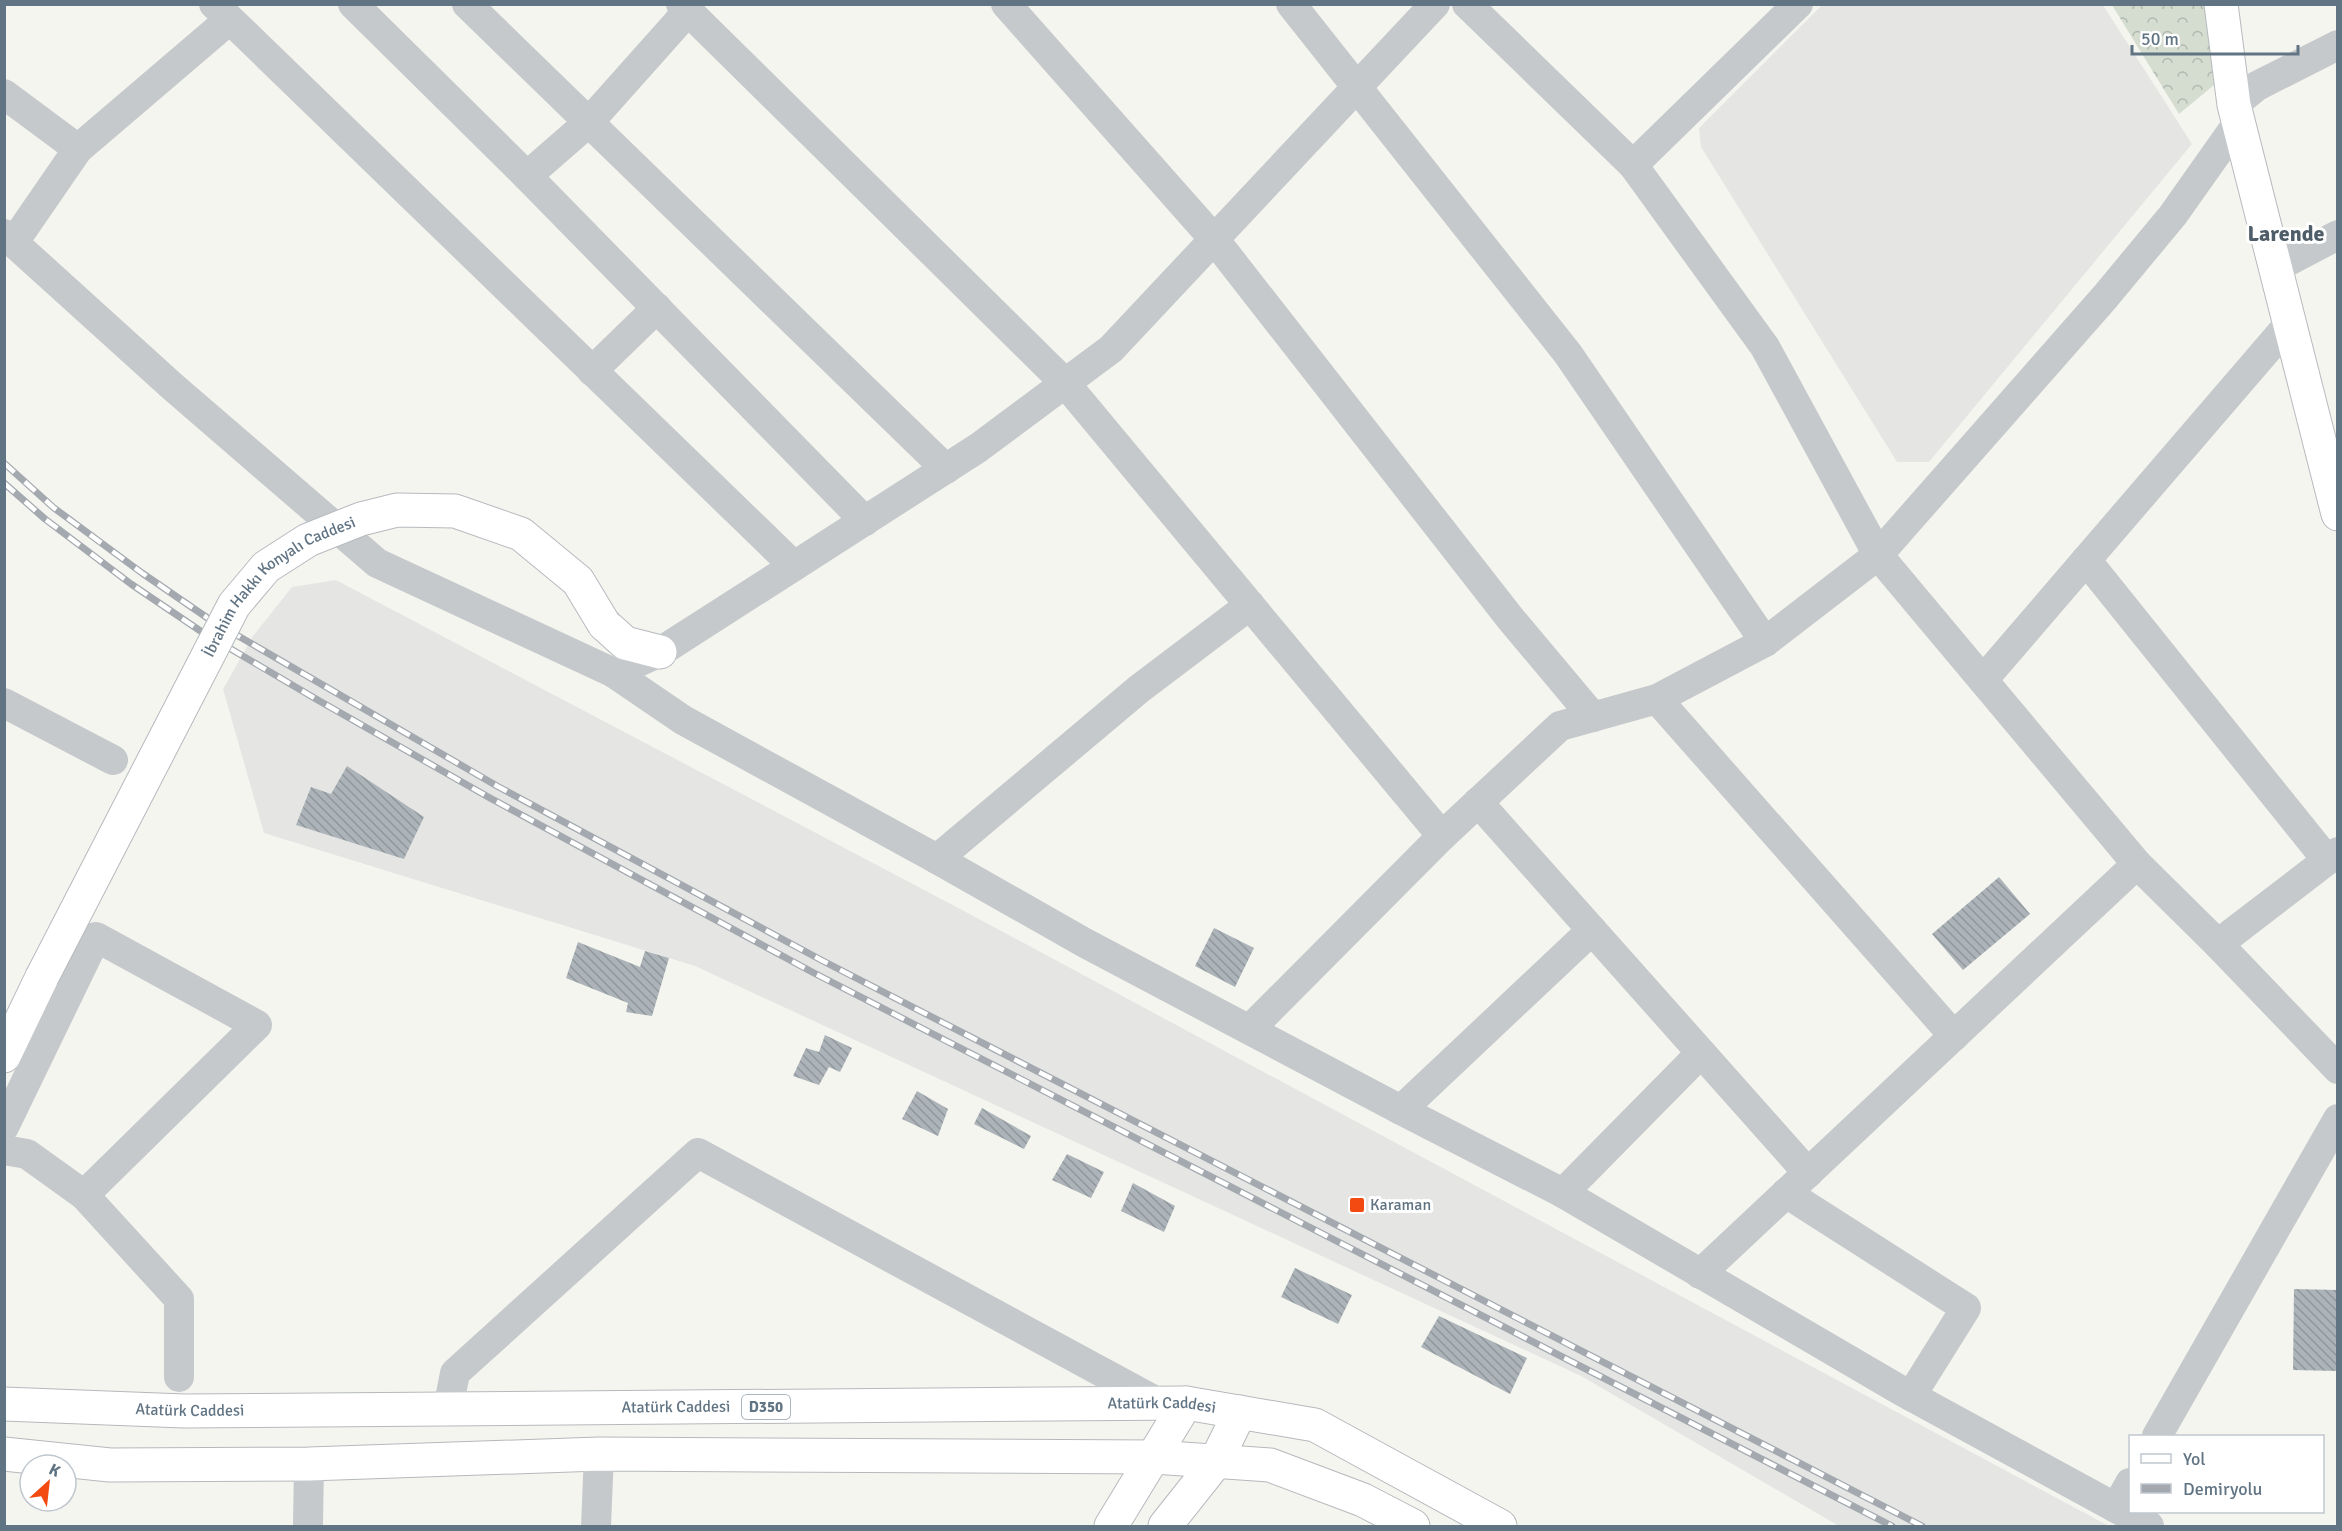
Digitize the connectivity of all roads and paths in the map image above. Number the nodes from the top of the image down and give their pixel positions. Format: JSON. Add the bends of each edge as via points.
{"nodes":[{"id":1,"x":353,"y":4,"type":"edge"},
{"id":2,"x":467,"y":4,"type":"edge"},
{"id":3,"x":1006,"y":4,"type":"edge"},
{"id":4,"x":1291,"y":4,"type":"edge"},
{"id":5,"x":1435,"y":4,"type":"edge"},
{"id":6,"x":1467,"y":4,"type":"edge"},
{"id":7,"x":1798,"y":4,"type":"edge"},
{"id":8,"x":2221,"y":4,"type":"edge"},
{"id":9,"x":685,"y":8,"type":"edge"},
{"id":10,"x":221,"y":12,"type":"edge"},
{"id":11,"x":2337,"y":45,"type":"edge"},
{"id":12,"x":1358,"y":86,"type":"junction"},
{"id":13,"x":4,"y":94,"type":"edge"},
{"id":14,"x":2236,"y":114,"type":"junction"},
{"id":15,"x":588,"y":122,"type":"junction"},
{"id":16,"x":78,"y":149,"type":"junction"},
{"id":17,"x":1633,"y":165,"type":"junction"},
{"id":18,"x":527,"y":176,"type":"junction"},
{"id":19,"x":2337,"y":235,"type":"edge"},
{"id":20,"x":9,"y":238,"type":"edge"},
{"id":21,"x":1214,"y":239,"type":"junction"},
{"id":22,"x":2275,"y":268,"type":"junction"},
{"id":23,"x":657,"y":308,"type":"junction"},
{"id":24,"x":2289,"y":324,"type":"junction"},
{"id":25,"x":592,"y":371,"type":"junction"},
{"id":26,"x":1065,"y":383,"type":"junction"},
{"id":27,"x":946,"y":469,"type":"junction"},
{"id":28,"x":2337,"y":514,"type":"edge"},
{"id":29,"x":865,"y":520,"type":"junction"},
{"id":30,"x":1878,"y":555,"type":"junction"},
{"id":31,"x":2086,"y":560,"type":"junction"},
{"id":32,"x":794,"y":566,"type":"junction"},
{"id":33,"x":1250,"y":605,"type":"junction"},
{"id":34,"x":1765,"y":642,"type":"junction"},
{"id":35,"x":660,"y":652,"type":"junction"},
{"id":36,"x":614,"y":673,"type":"junction"},
{"id":37,"x":1983,"y":680,"type":"junction"},
{"id":38,"x":1657,"y":699,"type":"junction"},
{"id":39,"x":4,"y":703,"type":"edge"},
{"id":40,"x":1593,"y":717,"type":"junction"},
{"id":41,"x":113,"y":760,"type":"dead end"},
{"id":42,"x":1478,"y":802,"type":"junction"},
{"id":43,"x":1442,"y":836,"type":"junction"},
{"id":44,"x":2332,"y":856,"type":"edge"},
{"id":45,"x":937,"y":859,"type":"junction"},
{"id":46,"x":2137,"y":864,"type":"junction"},
{"id":47,"x":1592,"y":930,"type":"junction"},
{"id":48,"x":2218,"y":944,"type":"junction"},
{"id":49,"x":1250,"y":1029,"type":"junction"},
{"id":50,"x":1954,"y":1036,"type":"junction"},
{"id":51,"x":1701,"y":1053,"type":"junction"},
{"id":52,"x":4,"y":1056,"type":"edge"},
{"id":53,"x":2337,"y":1069,"type":"edge"},
{"id":54,"x":1401,"y":1110,"type":"junction"},
{"id":55,"x":2337,"y":1119,"type":"edge"},
{"id":56,"x":4,"y":1127,"type":"edge"},
{"id":57,"x":4,"y":1150,"type":"edge"},
{"id":58,"x":1808,"y":1173,"type":"junction"},
{"id":59,"x":1563,"y":1193,"type":"junction"},
{"id":60,"x":1786,"y":1193,"type":"junction"},
{"id":61,"x":84,"y":1194,"type":"junction"},
{"id":62,"x":1700,"y":1274,"type":"junction"},
{"id":63,"x":178,"y":1377,"type":"dead end"},
{"id":64,"x":1911,"y":1396,"type":"junction"},
{"id":65,"x":1173,"y":1403,"type":"junction"},
{"id":66,"x":4,"y":1404,"type":"edge"},
{"id":67,"x":448,"y":1409,"type":"junction"},
{"id":68,"x":1240,"y":1412,"type":"junction"},
{"id":69,"x":2158,"y":1435,"type":"edge"},
{"id":70,"x":4,"y":1454,"type":"edge"},
{"id":71,"x":598,"y":1454,"type":"junction"},
{"id":72,"x":1154,"y":1456,"type":"junction"},
{"id":73,"x":1215,"y":1463,"type":"junction"},
{"id":74,"x":309,"y":1464,"type":"junction"},
{"id":75,"x":2123,"y":1496,"type":"edge"},
{"id":76,"x":2137,"y":1513,"type":"edge"},
{"id":77,"x":308,"y":1527,"type":"edge"},
{"id":78,"x":596,"y":1527,"type":"edge"},
{"id":79,"x":1111,"y":1527,"type":"edge"},
{"id":80,"x":1166,"y":1527,"type":"edge"},
{"id":81,"x":1413,"y":1527,"type":"edge"},
{"id":82,"x":1500,"y":1527,"type":"edge"},
{"id":83,"x":2149,"y":1527,"type":"edge"}],
"edges":[{"from":1,"to":18,"type":"street"},
{"from":2,"to":15,"type":"street"},
{"from":3,"to":21,"type":"street"},
{"from":4,"to":12,"type":"street"},
{"from":5,"to":12,"type":"street"},
{"from":6,"to":17,"type":"street"},
{"from":7,"to":17,"type":"street"},
{"from":8,"to":14,"type":"main road"},
{"from":9,"to":15,"type":"street"},
{"from":9,"to":26,"type":"street"},
{"from":10,"to":16,"type":"street"},
{"from":10,"to":25,"type":"street"},
{"from":11,"to":14,"type":"street","via":[[2257,86]]},
{"from":12,"to":21,"type":"street"},
{"from":12,"to":34,"type":"street","via":[[1568,354]]},
{"from":13,"to":16,"type":"street"},
{"from":14,"to":22,"type":"main road"},
{"from":14,"to":30,"type":"street","via":[[2173,215]]},
{"from":15,"to":18,"type":"street"},
{"from":15,"to":27,"type":"street"},
{"from":16,"to":20,"type":"street"},
{"from":17,"to":30,"type":"street","via":[[1765,347]]},
{"from":18,"to":23,"type":"street"},
{"from":19,"to":22,"type":"street"},
{"from":20,"to":36,"type":"street","via":[[173,387],[377,563]]},
{"from":21,"to":26,"type":"street","via":[[1111,349]]},
{"from":21,"to":40,"type":"street","via":[[1510,618]]},
{"from":22,"to":24,"type":"main road"},
{"from":23,"to":25,"type":"street"},
{"from":23,"to":29,"type":"street"},
{"from":24,"to":28,"type":"main road"},
{"from":24,"to":31,"type":"street"},
{"from":25,"to":32,"type":"street"},
{"from":26,"to":27,"type":"street"},
{"from":26,"to":33,"type":"street"},
{"from":27,"to":29,"type":"street"},
{"from":29,"to":32,"type":"street"},
{"from":30,"to":34,"type":"street"},
{"from":30,"to":37,"type":"street"},
{"from":31,"to":37,"type":"street"},
{"from":31,"to":44,"type":"street"},
{"from":32,"to":35,"type":"street"},
{"from":33,"to":43,"type":"street"},
{"from":33,"to":45,"type":"street","via":[[1139,689]]},
{"from":34,"to":38,"type":"street"},
{"from":35,"to":36,"type":"street"},
{"from":35,"to":52,"type":"main road","name":"İbrahim Hakkı Konyalı Caddesi","bridge":true,"via":[[624,643],[604,624],[578,581],[521,534],[455,511],[397,510],[308,540],[266,567],[234,605]]},
{"from":36,"to":45,"type":"street","via":[[683,720]]},
{"from":37,"to":46,"type":"street"},
{"from":38,"to":40,"type":"street"},
{"from":38,"to":50,"type":"street"},
{"from":39,"to":41,"type":"street"},
{"from":40,"to":42,"type":"street","via":[[1560,726]]},
{"from":42,"to":43,"type":"street"},
{"from":42,"to":47,"type":"street"},
{"from":43,"to":49,"type":"street"},
{"from":44,"to":48,"type":"street"},
{"from":45,"to":49,"type":"street","via":[[1085,943]]},
{"from":46,"to":48,"type":"street"},
{"from":46,"to":50,"type":"street"},
{"from":47,"to":51,"type":"street"},
{"from":47,"to":54,"type":"street"},
{"from":48,"to":53,"type":"street"},
{"from":49,"to":54,"type":"street"},
{"from":50,"to":58,"type":"street"},
{"from":51,"to":58,"type":"street"},
{"from":51,"to":59,"type":"street"},
{"from":54,"to":59,"type":"street"},
{"from":55,"to":69,"type":"street"},
{"from":56,"to":61,"type":"street","via":[[96,937],[257,1025]]},
{"from":57,"to":61,"type":"street","via":[[27,1154]]},
{"from":58,"to":60,"type":"street"},
{"from":59,"to":62,"type":"street"},
{"from":60,"to":62,"type":"street"},
{"from":60,"to":64,"type":"street","via":[[1966,1308]]},
{"from":61,"to":63,"type":"street","via":[[179,1299]]},
{"from":62,"to":64,"type":"street"},
{"from":64,"to":75,"type":"street"},
{"from":65,"to":67,"type":"main road","name":"Atatürk Caddesi","number":"D350"},
{"from":65,"to":67,"type":"street","via":[[698,1153],[456,1373]]},
{"from":65,"to":68,"type":"main road","name":"Atatürk Caddesi","number":"D350"},
{"from":65,"to":72,"type":"main road"},
{"from":66,"to":67,"type":"main road","name":"Atatürk Caddesi","number":"D350","via":[[184,1412]]},
{"from":68,"to":73,"type":"main road"},
{"from":68,"to":82,"type":"main road","name":"Atatürk Caddesi","number":"D350","via":[[1315,1425]]},
{"from":70,"to":74,"type":"main road","via":[[110,1465]]},
{"from":71,"to":72,"type":"main road"},
{"from":71,"to":74,"type":"main road"},
{"from":71,"to":78,"type":"street"},
{"from":72,"to":73,"type":"main road"},
{"from":72,"to":79,"type":"main road"},
{"from":73,"to":80,"type":"main road"},
{"from":73,"to":81,"type":"main road","via":[[1270,1466],[1363,1500]]},
{"from":74,"to":77,"type":"street"},
{"from":76,"to":83,"type":"street"}]}
